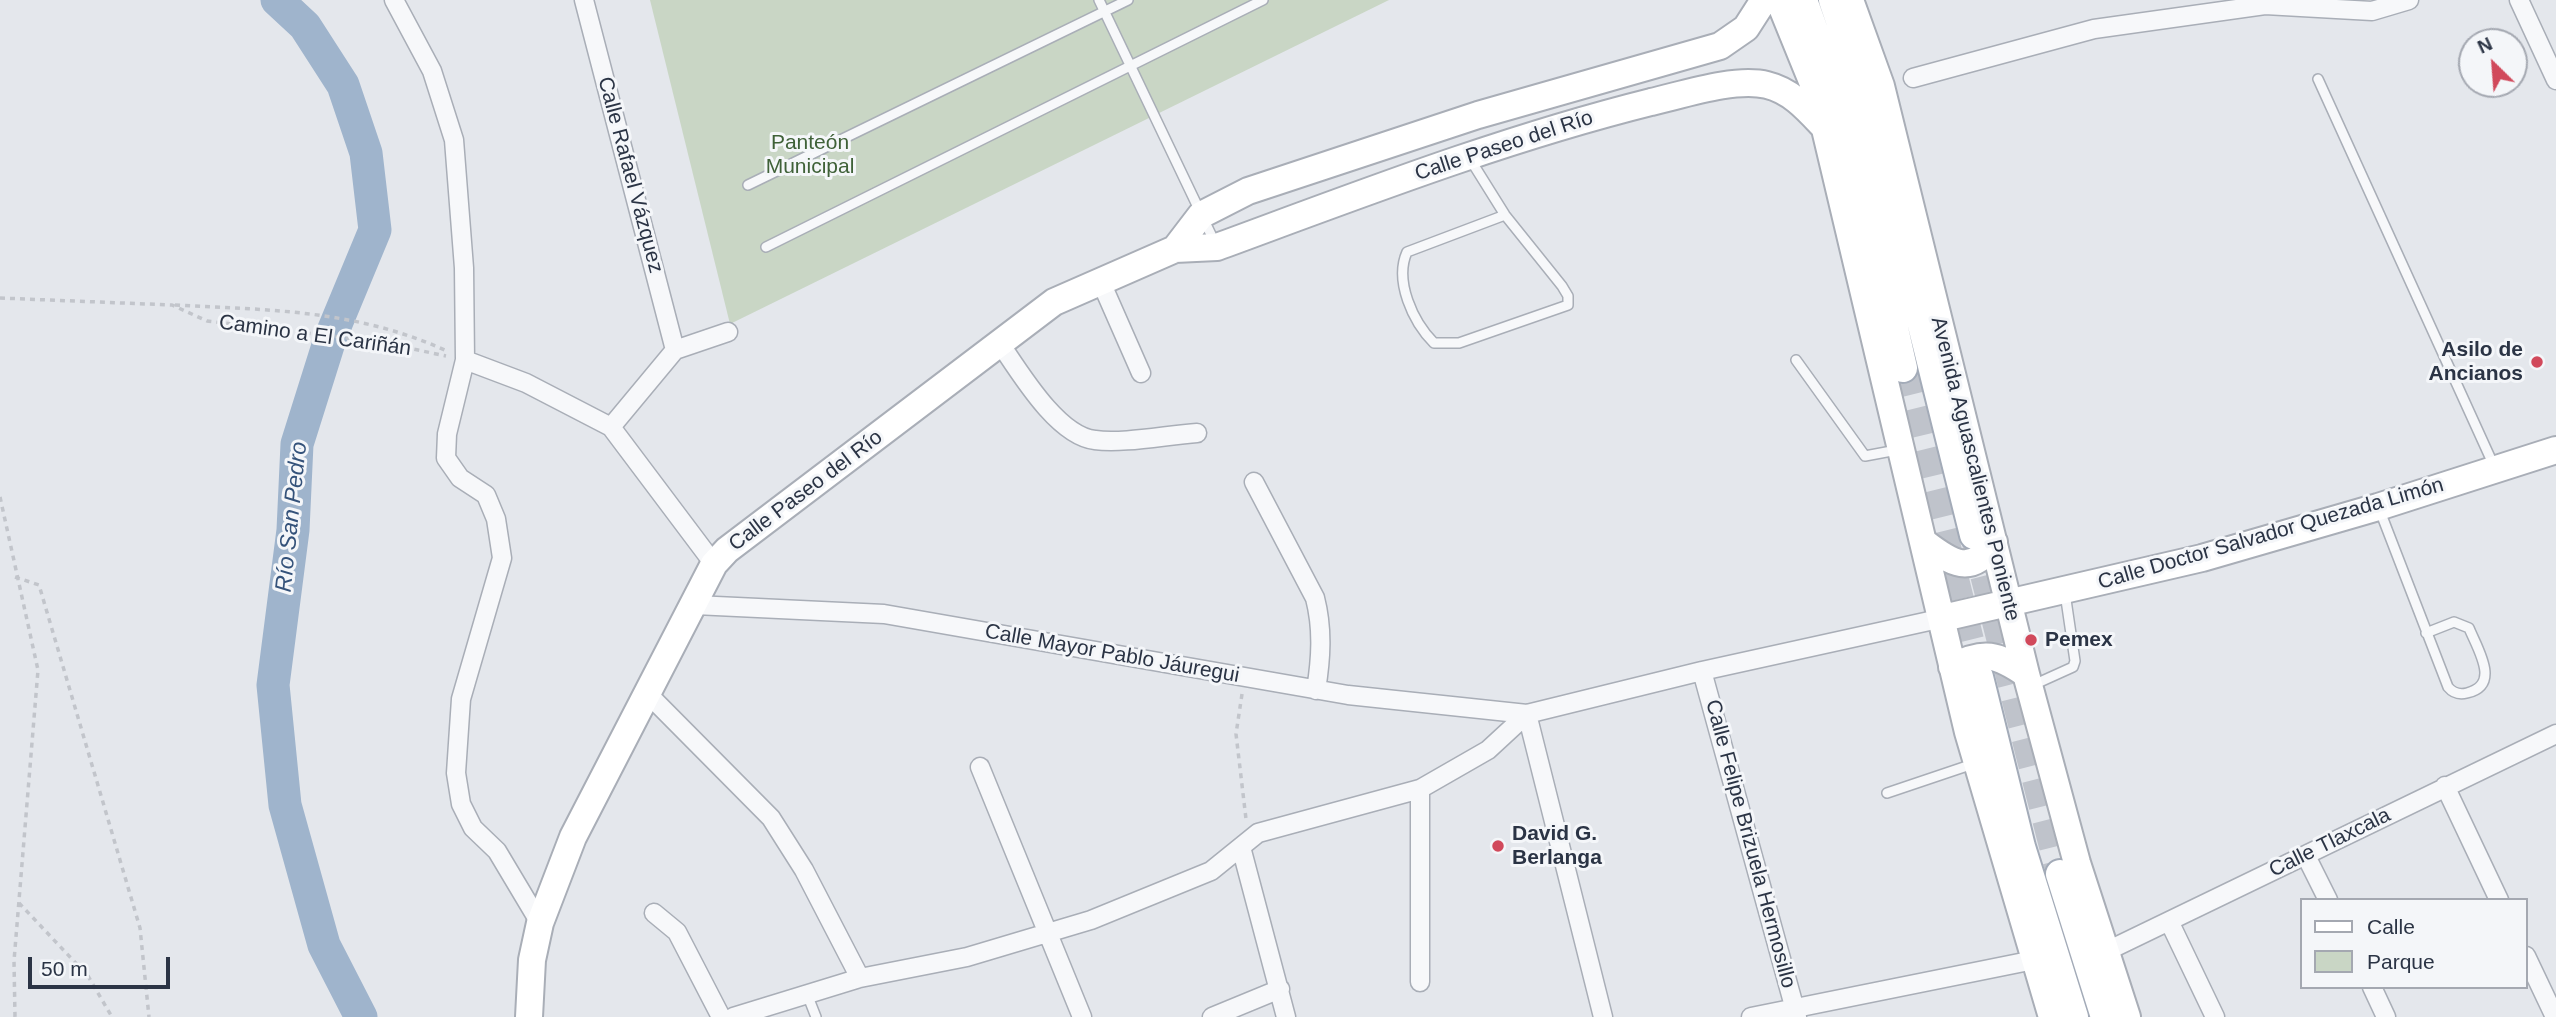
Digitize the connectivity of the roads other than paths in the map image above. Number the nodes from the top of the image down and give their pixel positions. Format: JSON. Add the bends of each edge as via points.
{"nodes":[{"id":1,"x":394,"y":0,"type":"edge"},
{"id":2,"x":584,"y":0,"type":"edge"},
{"id":3,"x":1099,"y":0,"type":"edge"},
{"id":4,"x":1128,"y":0,"type":"edge"},
{"id":5,"x":1264,"y":0,"type":"edge"},
{"id":6,"x":1764,"y":0,"type":"edge"},
{"id":7,"x":1779,"y":0,"type":"edge"},
{"id":8,"x":1803,"y":0,"type":"edge"},
{"id":9,"x":1833,"y":0,"type":"edge"},
{"id":10,"x":1850,"y":0,"type":"edge"},
{"id":11,"x":2409,"y":0,"type":"edge"},
{"id":12,"x":2519,"y":0,"type":"edge"},
{"id":13,"x":1105,"y":12,"type":"junction"},
{"id":14,"x":1131,"y":65,"type":"junction"},
{"id":15,"x":1913,"y":78,"type":"dead end"},
{"id":16,"x":2318,"y":79,"type":"dead end"},
{"id":17,"x":2556,"y":80,"type":"edge"},
{"id":18,"x":1825,"y":128,"type":"junction"},
{"id":19,"x":1468,"y":155,"type":"junction"},
{"id":20,"x":748,"y":185,"type":"dead end"},
{"id":21,"x":1201,"y":215,"type":"junction"},
{"id":22,"x":1505,"y":215,"type":"junction"},
{"id":23,"x":766,"y":247,"type":"dead end"},
{"id":24,"x":1217,"y":247,"type":"junction"},
{"id":25,"x":1175,"y":249,"type":"junction"},
{"id":26,"x":1101,"y":282,"type":"junction"},
{"id":27,"x":728,"y":332,"type":"dead end"},
{"id":28,"x":999,"y":342,"type":"junction"},
{"id":29,"x":675,"y":350,"type":"junction"},
{"id":30,"x":465,"y":360,"type":"junction"},
{"id":31,"x":1796,"y":360,"type":"dead end"},
{"id":32,"x":1903,"y":368,"type":"tunnel mouth"},
{"id":33,"x":1141,"y":373,"type":"dead end"},
{"id":34,"x":611,"y":427,"type":"junction"},
{"id":35,"x":1197,"y":433,"type":"dead end"},
{"id":36,"x":1903,"y":449,"type":"junction"},
{"id":37,"x":2556,"y":450,"type":"edge"},
{"id":38,"x":2495,"y":470,"type":"junction"},
{"id":39,"x":1254,"y":482,"type":"dead end"},
{"id":40,"x":2378,"y":508,"type":"junction"},
{"id":41,"x":1984,"y":538,"type":"junction"},
{"id":42,"x":1925,"y":543,"type":"junction"},
{"id":43,"x":715,"y":564,"type":"junction"},
{"id":44,"x":2065,"y":591,"type":"junction"},
{"id":45,"x":2008,"y":604,"type":"junction"},
{"id":46,"x":695,"y":605,"type":"junction"},
{"id":47,"x":1943,"y":618,"type":"junction"},
{"id":48,"x":2426,"y":632,"type":"junction"},
{"id":49,"x":1952,"y":667,"type":"junction"},
{"id":50,"x":1702,"y":671,"type":"junction"},
{"id":51,"x":1979,"y":677,"type":"tunnel mouth"},
{"id":52,"x":2027,"y":680,"type":"junction"},
{"id":53,"x":1316,"y":690,"type":"junction"},
{"id":54,"x":648,"y":694,"type":"junction"},
{"id":55,"x":1527,"y":714,"type":"junction"},
{"id":56,"x":2556,"y":734,"type":"edge"},
{"id":57,"x":1977,"y":762,"type":"junction"},
{"id":58,"x":980,"y":767,"type":"dead end"},
{"id":59,"x":2445,"y":786,"type":"junction"},
{"id":60,"x":1420,"y":789,"type":"junction"},
{"id":61,"x":1886,"y":793,"type":"dead end"},
{"id":62,"x":1245,"y":843,"type":"junction"},
{"id":63,"x":2306,"y":856,"type":"junction"},
{"id":64,"x":2060,"y":874,"type":"tunnel mouth"},
{"id":65,"x":2327,"y":898,"type":"edge"},
{"id":66,"x":2498,"y":898,"type":"edge"},
{"id":67,"x":654,"y":913,"type":"dead end"},
{"id":68,"x":2169,"y":921,"type":"junction"},
{"id":69,"x":540,"y":922,"type":"junction"},
{"id":70,"x":1048,"y":935,"type":"junction"},
{"id":71,"x":2105,"y":952,"type":"junction"},
{"id":72,"x":2034,"y":960,"type":"junction"},
{"id":73,"x":2528,"y":960,"type":"edge"},
{"id":74,"x":860,"y":978,"type":"junction"},
{"id":75,"x":1420,"y":982,"type":"dead end"},
{"id":76,"x":1280,"y":989,"type":"junction"},
{"id":77,"x":2373,"y":989,"type":"edge"},
{"id":78,"x":807,"y":992,"type":"junction"},
{"id":79,"x":1796,"y":1013,"type":"edge"},
{"id":80,"x":529,"y":1017,"type":"edge"},
{"id":81,"x":721,"y":1017,"type":"edge"},
{"id":82,"x":733,"y":1017,"type":"edge"},
{"id":83,"x":816,"y":1017,"type":"edge"},
{"id":84,"x":1082,"y":1017,"type":"edge"},
{"id":85,"x":1212,"y":1017,"type":"edge"},
{"id":86,"x":1286,"y":1017,"type":"edge"},
{"id":87,"x":1603,"y":1017,"type":"edge"},
{"id":88,"x":1751,"y":1017,"type":"edge"},
{"id":89,"x":2052,"y":1017,"type":"edge"},
{"id":90,"x":2074,"y":1017,"type":"edge"},
{"id":91,"x":2105,"y":1017,"type":"edge"},
{"id":92,"x":2127,"y":1017,"type":"edge"},
{"id":93,"x":2215,"y":1017,"type":"edge"},
{"id":94,"x":2386,"y":1017,"type":"edge"},
{"id":95,"x":2555,"y":1017,"type":"edge"}],
"edges":[{"from":1,"to":30,"type":"street","via":[[432,71],[454,140],[464,268]]},
{"from":2,"to":29,"type":"street","name":"Calle Rafael Vázquez"},
{"from":3,"to":13,"type":"lane"},
{"from":4,"to":13,"type":"lane"},
{"from":5,"to":14,"type":"lane"},
{"from":6,"to":21,"type":"street","name":"Calle Paseo del Río","via":[[1746,28],[1720,46],[1425,132],[1248,191]]},
{"from":7,"to":18,"type":"street","via":[[1816,91]]},
{"from":8,"to":32,"type":"main road","via":[[1849,130]]},
{"from":9,"to":41,"type":"main road","name":"Avenida Aguascalientes Poniente","via":[[1864,91]]},
{"from":10,"to":41,"type":"street","name":"Avenida Aguascalientes Poniente","via":[[1881,86]]},
{"from":11,"to":15,"type":"street","via":[[2372,11],[2265,5],[2094,29]]},
{"from":12,"to":17,"type":"street"},
{"from":13,"to":14,"type":"lane"},
{"from":13,"to":20,"type":"lane"},
{"from":14,"to":21,"type":"lane"},
{"from":14,"to":23,"type":"lane"},
{"from":16,"to":38,"type":"lane"},
{"from":18,"to":19,"type":"street","name":"Calle Paseo del Río","via":[[1798,99],[1766,84],[1735,85],[1586,118]]},
{"from":18,"to":36,"type":"street"},
{"from":19,"to":22,"type":"lane"},
{"from":19,"to":24,"type":"street","name":"Calle Paseo del Río"},
{"from":21,"to":24,"type":"lane"},
{"from":21,"to":25,"type":"street","name":"Calle Paseo del Río"},
{"from":22,"to":22,"type":"lane","via":[[1562,286],[1568,305],[1459,343],[1434,343],[1423,332],[1403,285],[1401,266],[1407,252]]},
{"from":24,"to":25,"type":"street","name":"Calle Paseo del Río"},
{"from":25,"to":26,"type":"street","name":"Calle Paseo del Río"},
{"from":26,"to":28,"type":"street","name":"Calle Paseo del Río","via":[[1054,302]]},
{"from":26,"to":33,"type":"street"},
{"from":27,"to":29,"type":"street"},
{"from":28,"to":35,"type":"street","via":[[1029,386],[1070,431],[1094,440]]},
{"from":28,"to":43,"type":"street","name":"Calle Paseo del Río","via":[[727,550]]},
{"from":29,"to":34,"type":"street"},
{"from":30,"to":34,"type":"street","via":[[526,383]]},
{"from":30,"to":69,"type":"street","via":[[446,457],[460,478],[486,495],[496,519],[502,558],[461,699],[456,773],[461,804],[473,828],[497,851]]},
{"from":31,"to":36,"type":"lane","via":[[1865,456]]},
{"from":34,"to":43,"type":"street"},
{"from":36,"to":42,"type":"street"},
{"from":37,"to":38,"type":"street","name":"Calle Doctor Salvador Quezada Limón"},
{"from":38,"to":40,"type":"street","name":"Calle Doctor Salvador Quezada Limón"},
{"from":39,"to":53,"type":"street","via":[[1315,598],[1321,659]]},
{"from":40,"to":44,"type":"street","name":"Calle Doctor Salvador Quezada Limón"},
{"from":40,"to":48,"type":"lane"},
{"from":41,"to":42,"type":"street","via":[[1983,557],[1962,564]]},
{"from":41,"to":45,"type":"street","name":"Avenida Aguascalientes Poniente"},
{"from":42,"to":47,"type":"street"},
{"from":43,"to":46,"type":"street","name":"Calle Paseo del Río"},
{"from":44,"to":45,"type":"street","name":"Calle Doctor Salvador Quezada Limón"},
{"from":44,"to":52,"type":"lane","via":[[2073,667]]},
{"from":45,"to":47,"type":"street","name":"Calle Doctor Salvador Quezada Limón"},
{"from":45,"to":52,"type":"street","name":"Avenida Aguascalientes Poniente"},
{"from":46,"to":53,"type":"street","name":"Calle Mayor Pablo Jáuregui","via":[[884,614]]},
{"from":46,"to":54,"type":"street","name":"Calle Paseo del Río"},
{"from":47,"to":49,"type":"street"},
{"from":47,"to":50,"type":"street"},
{"from":48,"to":48,"type":"lane","via":[[2454,622],[2469,628],[2487,673],[2485,682],[2475,691],[2452,692]]},
{"from":49,"to":52,"type":"street","via":[[1984,655],[2009,662]]},
{"from":49,"to":57,"type":"street"},
{"from":50,"to":55,"type":"street"},
{"from":50,"to":79,"type":"street","name":"Calle Felipe Brizuela Hermosillo"},
{"from":51,"to":90,"type":"main road","via":[[2025,859]]},
{"from":52,"to":71,"type":"street","name":"Avenida Aguascalientes Poniente"},
{"from":53,"to":55,"type":"street","name":"Calle Mayor Pablo Jáuregui"},
{"from":54,"to":69,"type":"street","name":"Calle Paseo del Río","via":[[573,837]]},
{"from":54,"to":74,"type":"street","via":[[771,818],[804,870]]},
{"from":55,"to":60,"type":"street","via":[[1488,750]]},
{"from":55,"to":87,"type":"street"},
{"from":56,"to":59,"type":"street","name":"Calle Tlaxcala"},
{"from":57,"to":61,"type":"lane"},
{"from":57,"to":72,"type":"street"},
{"from":58,"to":70,"type":"street"},
{"from":59,"to":63,"type":"street","name":"Calle Tlaxcala"},
{"from":59,"to":66,"type":"street"},
{"from":60,"to":62,"type":"street","via":[[1258,832]]},
{"from":60,"to":75,"type":"street"},
{"from":62,"to":70,"type":"street","via":[[1210,871]]},
{"from":62,"to":76,"type":"street"},
{"from":63,"to":65,"type":"street"},
{"from":63,"to":68,"type":"street","name":"Calle Tlaxcala"},
{"from":64,"to":91,"type":"main road"},
{"from":67,"to":81,"type":"street","via":[[677,932]]},
{"from":68,"to":71,"type":"street","name":"Calle Tlaxcala"},
{"from":68,"to":93,"type":"street"},
{"from":69,"to":80,"type":"street","name":"Calle Paseo del Río","via":[[532,960]]},
{"from":70,"to":74,"type":"street"},
{"from":70,"to":84,"type":"street"},
{"from":71,"to":92,"type":"street","name":"Avenida Aguascalientes Poniente"},
{"from":72,"to":79,"type":"street"},
{"from":72,"to":89,"type":"street"},
{"from":73,"to":95,"type":"street"},
{"from":74,"to":78,"type":"street"},
{"from":76,"to":85,"type":"street"},
{"from":76,"to":86,"type":"street"},
{"from":77,"to":94,"type":"street"},
{"from":78,"to":82,"type":"street"},
{"from":78,"to":83,"type":"lane"},
{"from":79,"to":88,"type":"street"}]}
